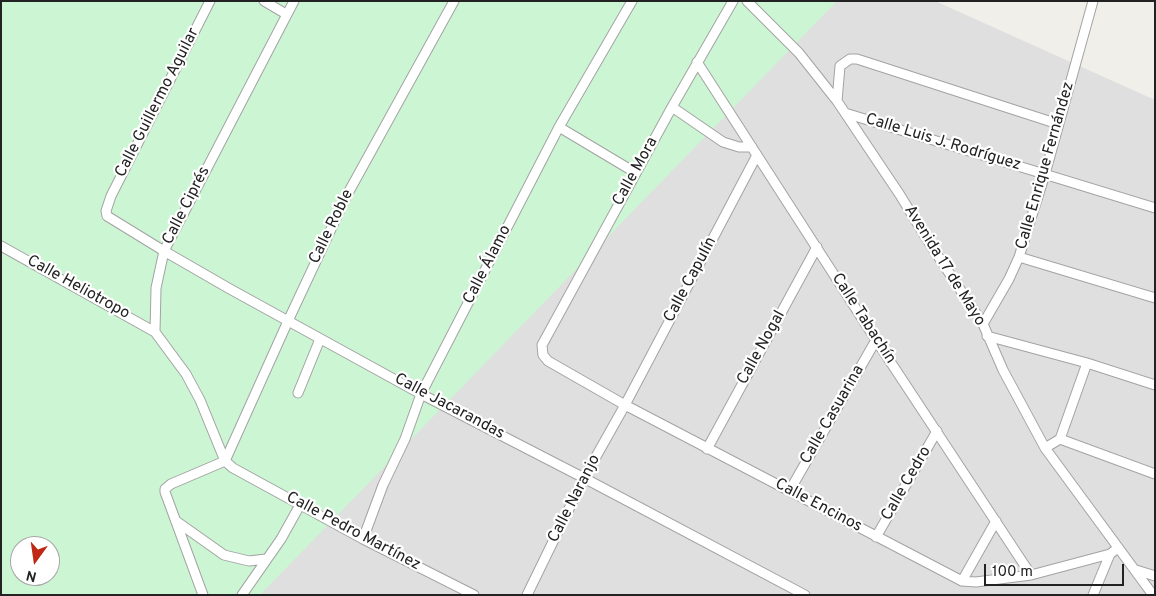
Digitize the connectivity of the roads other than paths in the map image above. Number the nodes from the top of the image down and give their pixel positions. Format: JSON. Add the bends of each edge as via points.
{"nodes":[{"id":1,"x":210,"y":1,"type":"edge"},
{"id":2,"x":264,"y":1,"type":"edge"},
{"id":3,"x":294,"y":1,"type":"edge"},
{"id":4,"x":454,"y":1,"type":"edge"},
{"id":5,"x":632,"y":1,"type":"edge"},
{"id":6,"x":734,"y":1,"type":"edge"},
{"id":7,"x":747,"y":1,"type":"edge"},
{"id":8,"x":1093,"y":1,"type":"edge"},
{"id":9,"x":286,"y":14,"type":"junction"},
{"id":10,"x":697,"y":62,"type":"junction"},
{"id":11,"x":837,"y":101,"type":"junction"},
{"id":12,"x":672,"y":107,"type":"junction"},
{"id":13,"x":845,"y":114,"type":"junction"},
{"id":14,"x":1058,"y":124,"type":"junction"},
{"id":15,"x":559,"y":127,"type":"junction"},
{"id":16,"x":754,"y":151,"type":"junction"},
{"id":17,"x":636,"y":173,"type":"junction"},
{"id":18,"x":1045,"y":174,"type":"junction"},
{"id":19,"x":107,"y":205,"type":"joint"},
{"id":20,"x":1155,"y":208,"type":"edge"},
{"id":21,"x":1,"y":246,"type":"edge"},
{"id":22,"x":817,"y":247,"type":"junction"},
{"id":23,"x":164,"y":251,"type":"junction"},
{"id":24,"x":1019,"y":256,"type":"junction"},
{"id":25,"x":1155,"y":298,"type":"edge"},
{"id":26,"x":288,"y":321,"type":"junction"},
{"id":27,"x":983,"y":324,"type":"junction"},
{"id":28,"x":155,"y":332,"type":"junction"},
{"id":29,"x":987,"y":336,"type":"junction"},
{"id":30,"x":320,"y":339,"type":"junction"},
{"id":31,"x":876,"y":340,"type":"junction"},
{"id":32,"x":542,"y":345,"type":"joint"},
{"id":33,"x":1088,"y":363,"type":"junction"},
{"id":34,"x":1155,"y":385,"type":"edge"},
{"id":35,"x":298,"y":393,"type":"dead end"},
{"id":36,"x":421,"y":394,"type":"junction"},
{"id":37,"x":625,"y":405,"type":"junction"},
{"id":38,"x":937,"y":431,"type":"junction"},
{"id":39,"x":1060,"y":439,"type":"junction"},
{"id":40,"x":1046,"y":448,"type":"junction"},
{"id":41,"x":707,"y":449,"type":"junction"},
{"id":42,"x":225,"y":461,"type":"junction"},
{"id":43,"x":1155,"y":474,"type":"edge"},
{"id":44,"x":584,"y":478,"type":"junction"},
{"id":45,"x":790,"y":490,"type":"junction"},
{"id":46,"x":300,"y":505,"type":"junction"},
{"id":47,"x":175,"y":520,"type":"junction"},
{"id":48,"x":996,"y":521,"type":"junction"},
{"id":49,"x":876,"y":537,"type":"junction"},
{"id":50,"x":363,"y":539,"type":"junction"},
{"id":51,"x":1118,"y":548,"type":"junction"},
{"id":52,"x":1110,"y":554,"type":"junction"},
{"id":53,"x":266,"y":559,"type":"junction"},
{"id":54,"x":1136,"y":570,"type":"junction"},
{"id":55,"x":1031,"y":575,"type":"junction"},
{"id":56,"x":1155,"y":576,"type":"edge"},
{"id":57,"x":962,"y":581,"type":"junction"},
{"id":58,"x":243,"y":594,"type":"edge"},
{"id":59,"x":203,"y":595,"type":"edge"},
{"id":60,"x":474,"y":595,"type":"edge"},
{"id":61,"x":527,"y":595,"type":"edge"},
{"id":62,"x":805,"y":595,"type":"edge"},
{"id":63,"x":1093,"y":595,"type":"edge"},
{"id":64,"x":1153,"y":595,"type":"edge"}],
"edges":[{"from":1,"to":19,"type":"street","name":"Calle Guillermo Aguilar"},
{"from":2,"to":9,"type":"street"},
{"from":3,"to":9,"type":"street","name":"Calle Ciprés"},
{"from":4,"to":26,"type":"street","name":"Calle Roble","via":[[347,195]]},
{"from":5,"to":15,"type":"street","name":"Calle Álamo"},
{"from":6,"to":10,"type":"street","name":"Calle Mora"},
{"from":7,"to":11,"type":"street","name":"Avenida 17 de Mayo","via":[[799,53]]},
{"from":8,"to":14,"type":"street","name":"Calle Enrique Fernández"},
{"from":9,"to":23,"type":"street","name":"Calle Ciprés"},
{"from":10,"to":12,"type":"street","name":"Calle Mora"},
{"from":10,"to":16,"type":"street","name":"Calle Tabachín"},
{"from":11,"to":13,"type":"street","name":"Avenida 17 de Mayo"},
{"from":11,"to":14,"type":"street","via":[[840,66],[850,59],[857,59]]},
{"from":12,"to":16,"type":"street","via":[[723,142]]},
{"from":12,"to":17,"type":"street","name":"Calle Mora"},
{"from":13,"to":18,"type":"street","name":"Calle Luis J. Rodríguez"},
{"from":13,"to":27,"type":"street","name":"Avenida 17 de Mayo"},
{"from":14,"to":18,"type":"street","name":"Calle Enrique Fernández"},
{"from":15,"to":17,"type":"street"},
{"from":15,"to":36,"type":"street","name":"Calle Álamo"},
{"from":16,"to":22,"type":"street","name":"Calle Tabachín"},
{"from":16,"to":37,"type":"street","name":"Calle Capulín"},
{"from":17,"to":32,"type":"street","name":"Calle Mora"},
{"from":18,"to":20,"type":"street","name":"Calle Luis J. Rodríguez"},
{"from":18,"to":24,"type":"street","name":"Calle Enrique Fernández"},
{"from":19,"to":23,"type":"street","name":"Calle Jacarandas","via":[[108,216]]},
{"from":21,"to":28,"type":"street","name":"Calle Heliotropo"},
{"from":22,"to":31,"type":"street","name":"Calle Tabachín"},
{"from":22,"to":41,"type":"street","name":"Calle Nogal"},
{"from":23,"to":26,"type":"street","name":"Calle Jacarandas"},
{"from":23,"to":28,"type":"street","name":"Calle Ciprés","via":[[156,288]]},
{"from":24,"to":25,"type":"street"},
{"from":24,"to":27,"type":"street","name":"Calle Enrique Fernández"},
{"from":26,"to":30,"type":"street","name":"Calle Jacarandas"},
{"from":26,"to":42,"type":"street","name":"Calle Roble"},
{"from":27,"to":29,"type":"street","name":"Avenida 17 de Mayo"},
{"from":28,"to":42,"type":"street","via":[[186,374]]},
{"from":29,"to":33,"type":"street"},
{"from":29,"to":40,"type":"street","name":"Avenida 17 de Mayo"},
{"from":30,"to":35,"type":"street"},
{"from":30,"to":36,"type":"street","name":"Calle Jacarandas"},
{"from":31,"to":38,"type":"street","name":"Calle Tabachín"},
{"from":31,"to":45,"type":"street","name":"Calle Casuarina"},
{"from":32,"to":37,"type":"street","name":"Calle Encinos","via":[[543,355],[548,361]]},
{"from":33,"to":34,"type":"street"},
{"from":33,"to":39,"type":"street"},
{"from":36,"to":44,"type":"street","name":"Calle Jacarandas"},
{"from":36,"to":50,"type":"street","name":"Calle Álamo","via":[[406,439],[383,484]]},
{"from":37,"to":41,"type":"street","name":"Calle Encinos"},
{"from":37,"to":44,"type":"street","name":"Calle Naranjo"},
{"from":38,"to":48,"type":"street","name":"Calle Tabachín"},
{"from":38,"to":49,"type":"street","name":"Calle Cedro"},
{"from":39,"to":40,"type":"street"},
{"from":39,"to":43,"type":"street"},
{"from":40,"to":51,"type":"street","name":"Avenida 17 de Mayo"},
{"from":41,"to":45,"type":"street","name":"Calle Encinos"},
{"from":42,"to":46,"type":"street","name":"Calle Pedro Martínez"},
{"from":42,"to":47,"type":"street","via":[[165,489]]},
{"from":44,"to":61,"type":"street","name":"Calle Naranjo"},
{"from":44,"to":62,"type":"street","name":"Calle Jacarandas"},
{"from":45,"to":49,"type":"street","name":"Calle Encinos"},
{"from":46,"to":50,"type":"street","name":"Calle Pedro Martínez"},
{"from":46,"to":53,"type":"street"},
{"from":47,"to":53,"type":"street","via":[[224,555],[250,561]]},
{"from":47,"to":59,"type":"street"},
{"from":48,"to":55,"type":"street","name":"Calle Tabachín"},
{"from":48,"to":57,"type":"street"},
{"from":49,"to":57,"type":"street","name":"Calle Encinos"},
{"from":50,"to":60,"type":"street","name":"Calle Pedro Martínez"},
{"from":51,"to":52,"type":"street","name":"Calle Encinos"},
{"from":51,"to":54,"type":"street","name":"Avenida 17 de Mayo"},
{"from":52,"to":55,"type":"street","name":"Calle Encinos"},
{"from":52,"to":63,"type":"street"},
{"from":53,"to":58,"type":"street"},
{"from":54,"to":56,"type":"street"},
{"from":54,"to":64,"type":"street","name":"Avenida 17 de Mayo"},
{"from":55,"to":57,"type":"street","name":"Calle Encinos"}]}
